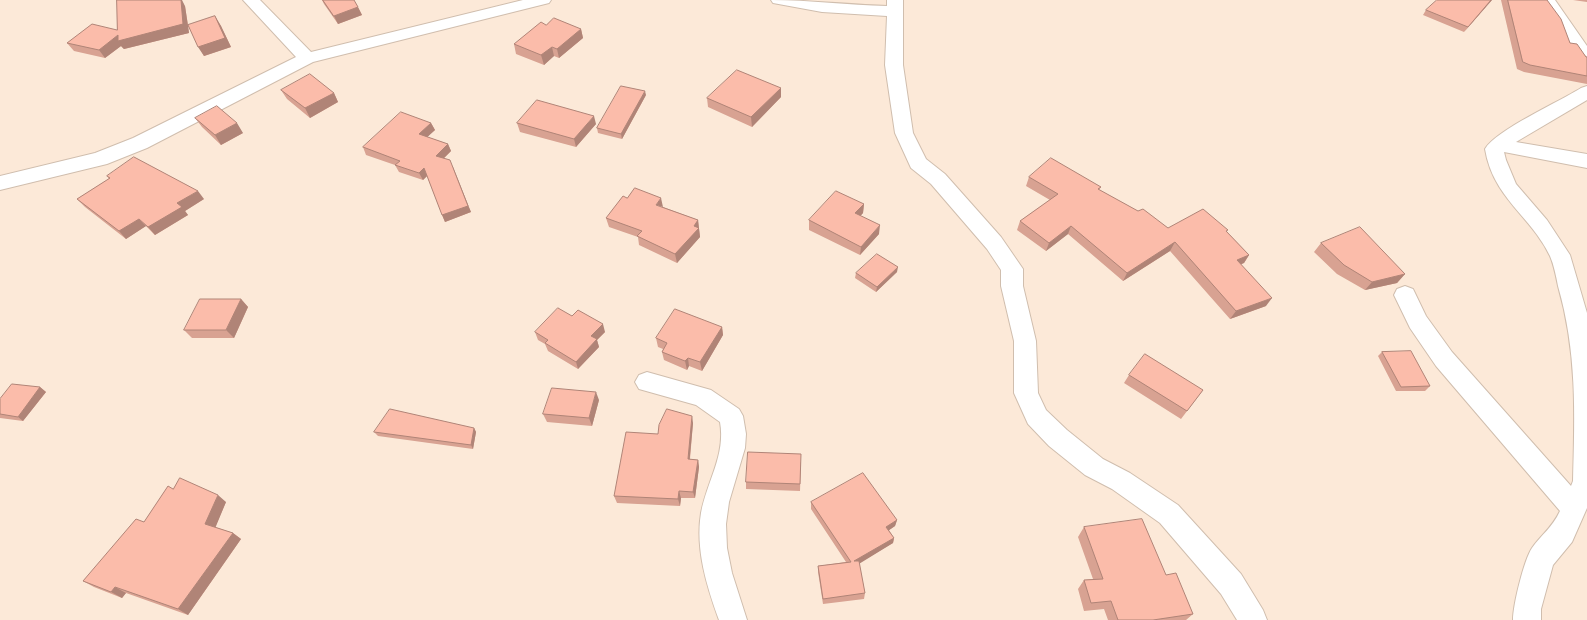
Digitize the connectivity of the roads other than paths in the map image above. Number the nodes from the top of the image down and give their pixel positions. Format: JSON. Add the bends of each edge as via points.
{"nodes":[{"id":1,"x":251,"y":0,"type":"edge"},
{"id":2,"x":543,"y":0,"type":"edge"},
{"id":3,"x":778,"y":0,"type":"edge"},
{"id":4,"x":1547,"y":0,"type":"edge"},
{"id":5,"x":895,"y":5,"type":"edge"},
{"id":6,"x":307,"y":58,"type":"junction"},
{"id":7,"x":1587,"y":58,"type":"edge"},
{"id":8,"x":1587,"y":92,"type":"edge"},
{"id":9,"x":1499,"y":145,"type":"junction"},
{"id":10,"x":1587,"y":161,"type":"edge"},
{"id":11,"x":0,"y":183,"type":"edge"},
{"id":12,"x":1406,"y":295,"type":"dead end"},
{"id":13,"x":647,"y":382,"type":"dead end"},
{"id":14,"x":1574,"y":508,"type":"junction"},
{"id":15,"x":733,"y":620,"type":"edge"},
{"id":16,"x":1253,"y":620,"type":"edge"},
{"id":17,"x":1528,"y":620,"type":"edge"}],
"edges":[{"from":1,"to":6,"type":"street"},
{"from":2,"to":6,"type":"street"},
{"from":3,"to":5,"type":"street","via":[[807,7],[825,8]]},
{"from":4,"to":7,"type":"street"},
{"from":5,"to":16,"type":"street","via":[[894,65],[904,134],[918,163],[938,179],[1012,269],[1012,286],[1025,341],[1026,393],[1037,417],[1094,467],[1121,481],[1169,514],[1230,584]]},
{"from":6,"to":11,"type":"street","via":[[140,143],[100,159]]},
{"from":8,"to":9,"type":"street"},
{"from":9,"to":10,"type":"street"},
{"from":9,"to":14,"type":"street","via":[[1494,149],[1496,160],[1508,187],[1540,225],[1560,255],[1574,302],[1584,360],[1587,406],[1586,481]]},
{"from":12,"to":14,"type":"street","via":[[1413,315],[1424,334]]},
{"from":13,"to":15,"type":"street","via":[[703,397],[731,416],[734,437],[730,463],[713,523],[717,563],[725,599]]},
{"from":14,"to":17,"type":"street","via":[[1563,532],[1541,558],[1527,609]]}]}
